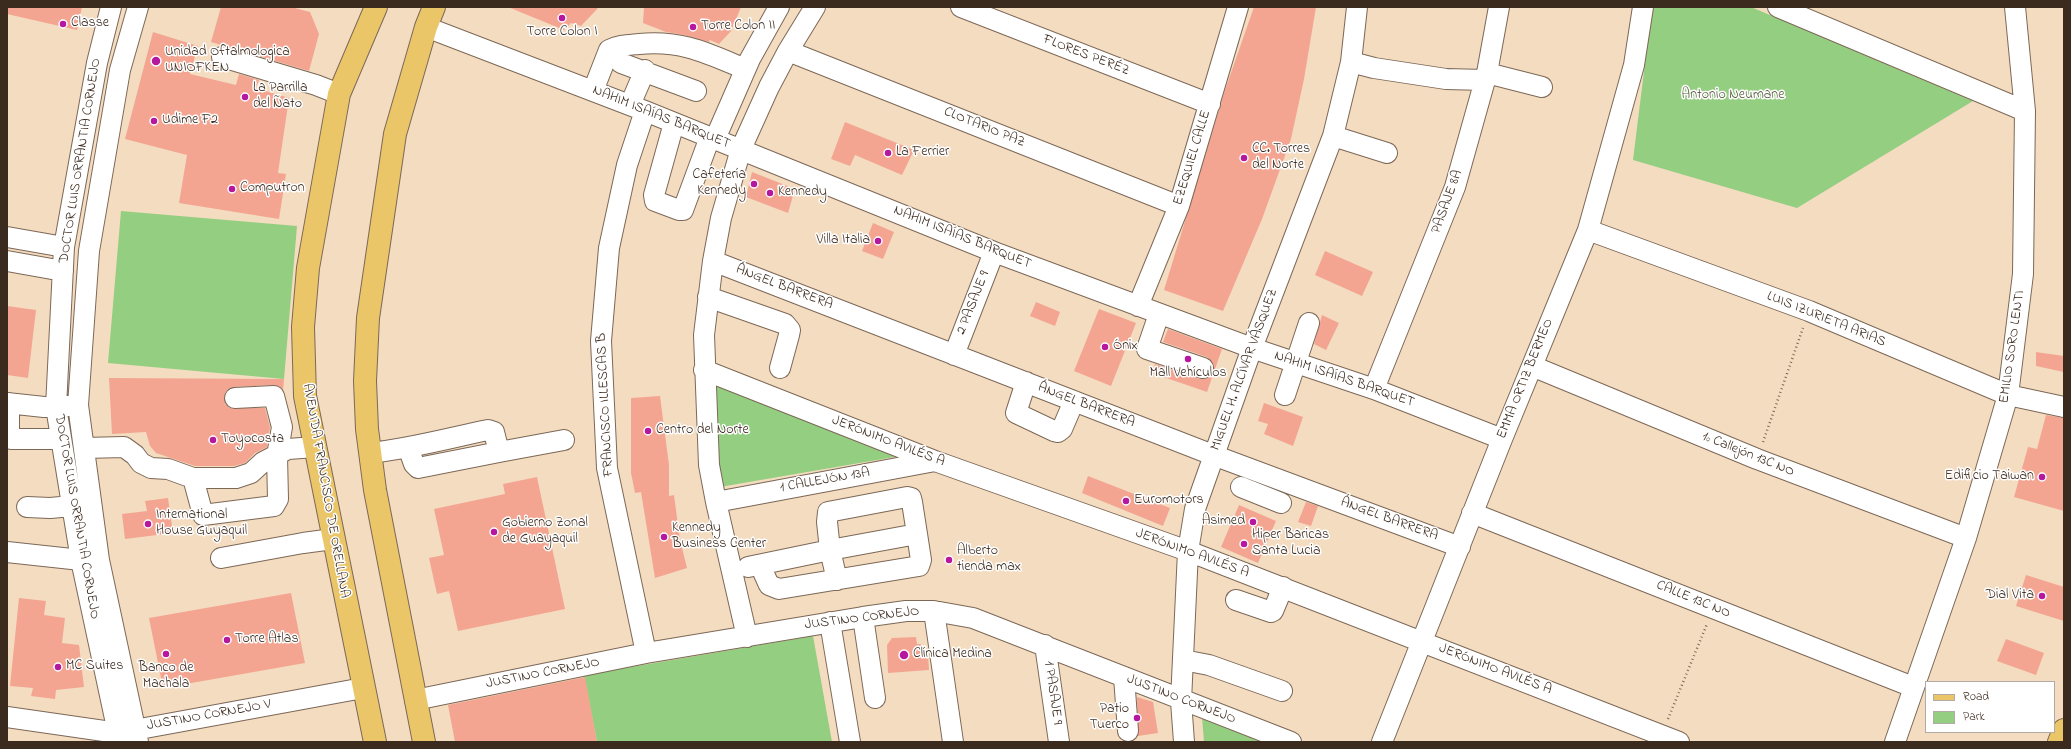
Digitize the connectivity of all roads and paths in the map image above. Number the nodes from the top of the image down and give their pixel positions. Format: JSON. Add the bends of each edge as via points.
{"nodes":[{"id":1,"x":112,"y":7,"type":"edge"},
{"id":2,"x":138,"y":7,"type":"edge"},
{"id":3,"x":376,"y":7,"type":"edge"},
{"id":4,"x":434,"y":7,"type":"edge"},
{"id":5,"x":779,"y":7,"type":"edge"},
{"id":6,"x":815,"y":7,"type":"edge"},
{"id":7,"x":962,"y":7,"type":"edge"},
{"id":8,"x":1238,"y":7,"type":"edge"},
{"id":9,"x":1357,"y":7,"type":"edge"},
{"id":10,"x":1499,"y":7,"type":"edge"},
{"id":11,"x":1643,"y":7,"type":"edge"},
{"id":12,"x":1778,"y":7,"type":"edge"},
{"id":13,"x":2015,"y":7,"type":"edge"},
{"id":14,"x":426,"y":27,"type":"junction"},
{"id":15,"x":788,"y":51,"type":"junction"},
{"id":16,"x":222,"y":57,"type":"dead end"},
{"id":17,"x":1351,"y":62,"type":"junction"},
{"id":18,"x":621,"y":63,"type":"dead end"},
{"id":19,"x":745,"y":69,"type":"junction"},
{"id":20,"x":645,"y":70,"type":"junction"},
{"id":21,"x":1486,"y":77,"type":"junction"},
{"id":22,"x":1542,"y":86,"type":"dead end"},
{"id":23,"x":593,"y":91,"type":"junction"},
{"id":24,"x":696,"y":91,"type":"dead end"},
{"id":25,"x":339,"y":94,"type":"junction"},
{"id":26,"x":1210,"y":104,"type":"junction"},
{"id":27,"x":638,"y":108,"type":"junction"},
{"id":28,"x":2025,"y":111,"type":"junction"},
{"id":29,"x":674,"y":123,"type":"junction"},
{"id":30,"x":1333,"y":136,"type":"junction"},
{"id":31,"x":712,"y":138,"type":"junction"},
{"id":32,"x":741,"y":149,"type":"junction"},
{"id":33,"x":1387,"y":154,"type":"dead end"},
{"id":34,"x":1179,"y":206,"type":"junction"},
{"id":35,"x":1588,"y":230,"type":"junction"},
{"id":36,"x":7,"y":236,"type":"edge"},
{"id":37,"x":64,"y":247,"type":"junction"},
{"id":38,"x":994,"y":252,"type":"junction"},
{"id":39,"x":7,"y":261,"type":"edge"},
{"id":40,"x":713,"y":261,"type":"junction"},
{"id":41,"x":63,"y":271,"type":"junction"},
{"id":42,"x":708,"y":297,"type":"junction"},
{"id":43,"x":1138,"y":306,"type":"junction"},
{"id":44,"x":1809,"y":311,"type":"junction"},
{"id":45,"x":1159,"y":314,"type":"junction"},
{"id":46,"x":1309,"y":323,"type":"dead end"},
{"id":47,"x":1252,"y":348,"type":"junction"},
{"id":48,"x":954,"y":354,"type":"junction"},
{"id":49,"x":1295,"y":362,"type":"junction"},
{"id":50,"x":1532,"y":366,"type":"junction"},
{"id":51,"x":780,"y":368,"type":"dead end"},
{"id":52,"x":1203,"y":368,"type":"dead end"},
{"id":53,"x":704,"y":370,"type":"junction"},
{"id":54,"x":1026,"y":382,"type":"junction"},
{"id":55,"x":1374,"y":389,"type":"junction"},
{"id":56,"x":1285,"y":395,"type":"dead end"},
{"id":57,"x":2008,"y":395,"type":"junction"},
{"id":58,"x":235,"y":398,"type":"dead end"},
{"id":59,"x":1074,"y":401,"type":"junction"},
{"id":60,"x":8,"y":403,"type":"edge"},
{"id":61,"x":78,"y":405,"type":"junction"},
{"id":62,"x":2064,"y":406,"type":"edge"},
{"id":63,"x":56,"y":407,"type":"junction"},
{"id":64,"x":1502,"y":439,"type":"junction"},
{"id":65,"x":61,"y":440,"type":"junction"},
{"id":66,"x":564,"y":440,"type":"dead end"},
{"id":67,"x":315,"y":447,"type":"junction"},
{"id":68,"x":84,"y":448,"type":"junction"},
{"id":69,"x":370,"y":453,"type":"junction"},
{"id":70,"x":1213,"y":455,"type":"junction"},
{"id":71,"x":277,"y":456,"type":"junction"},
{"id":72,"x":1757,"y":459,"type":"junction"},
{"id":73,"x":935,"y":461,"type":"junction"},
{"id":74,"x":1258,"y":471,"type":"junction"},
{"id":75,"x":193,"y":478,"type":"junction"},
{"id":76,"x":716,"y":502,"type":"junction"},
{"id":77,"x":1281,"y":503,"type":"dead end"},
{"id":78,"x":72,"y":506,"type":"junction"},
{"id":79,"x":27,"y":507,"type":"dead end"},
{"id":80,"x":1472,"y":513,"type":"junction"},
{"id":81,"x":917,"y":534,"type":"junction"},
{"id":82,"x":1966,"y":538,"type":"junction"},
{"id":83,"x":333,"y":539,"type":"junction"},
{"id":84,"x":1460,"y":547,"type":"junction"},
{"id":85,"x":830,"y":550,"type":"junction"},
{"id":86,"x":1188,"y":551,"type":"junction"},
{"id":87,"x":7,"y":552,"type":"edge"},
{"id":88,"x":221,"y":558,"type":"dead end"},
{"id":89,"x":81,"y":560,"type":"junction"},
{"id":90,"x":760,"y":565,"type":"junction"},
{"id":91,"x":732,"y":571,"type":"junction"},
{"id":92,"x":837,"y":580,"type":"junction"},
{"id":93,"x":1282,"y":587,"type":"junction"},
{"id":94,"x":1236,"y":600,"type":"dead end"},
{"id":95,"x":1713,"y":608,"type":"junction"},
{"id":96,"x":934,"y":611,"type":"junction"},
{"id":97,"x":863,"y":616,"type":"junction"},
{"id":98,"x":830,"y":622,"type":"junction"},
{"id":99,"x":747,"y":637,"type":"junction"},
{"id":100,"x":1423,"y":641,"type":"junction"},
{"id":101,"x":1045,"y":645,"type":"junction"},
{"id":102,"x":646,"y":653,"type":"junction"},
{"id":103,"x":1183,"y":660,"type":"junction"},
{"id":104,"x":1124,"y":677,"type":"junction"},
{"id":105,"x":1913,"y":687,"type":"junction"},
{"id":106,"x":362,"y":688,"type":"junction"},
{"id":107,"x":1282,"y":691,"type":"dead end"},
{"id":108,"x":875,"y":698,"type":"dead end"},
{"id":109,"x":415,"y":700,"type":"junction"},
{"id":110,"x":1182,"y":701,"type":"junction"},
{"id":111,"x":7,"y":718,"type":"edge"},
{"id":112,"x":2064,"y":730,"type":"edge"},
{"id":113,"x":1128,"y":731,"type":"dead end"},
{"id":114,"x":128,"y":736,"type":"edge"},
{"id":115,"x":1670,"y":738,"type":"edge"},
{"id":116,"x":374,"y":742,"type":"edge"},
{"id":117,"x":424,"y":742,"type":"edge"},
{"id":118,"x":850,"y":742,"type":"edge"},
{"id":119,"x":953,"y":742,"type":"edge"},
{"id":120,"x":1059,"y":742,"type":"edge"},
{"id":121,"x":1184,"y":742,"type":"edge"},
{"id":122,"x":1292,"y":742,"type":"edge"},
{"id":123,"x":1382,"y":742,"type":"edge"},
{"id":124,"x":1895,"y":742,"type":"edge"},
{"id":125,"x":2059,"y":742,"type":"edge"}],
"edges":[{"from":1,"to":37,"type":"street","name":"DOCTOR LUIS ORRANTIA CORNEJO","via":[[96,63]]},
{"from":2,"to":61,"type":"street","name":"DOCTOR LUIS ORRANTIA CORNEJO","via":[[120,70],[89,251]]},
{"from":3,"to":25,"type":"main road","name":"AVENIDA FRANCISCO DE ORELLANA"},
{"from":4,"to":14,"type":"main road"},
{"from":5,"to":19,"type":"street"},
{"from":6,"to":15,"type":"street"},
{"from":7,"to":26,"type":"street","name":"FLORES PERÉZ"},
{"from":8,"to":26,"type":"street","name":"EZEQUIEL CALLE"},
{"from":9,"to":17,"type":"street","name":"MIGUEL H. ALCÍVAR VÁSQUEZ"},
{"from":10,"to":21,"type":"street","name":"PASAJE 8A"},
{"from":11,"to":35,"type":"street","name":"EMMA ORTIZ BERMEO","via":[[1634,65]]},
{"from":12,"to":28,"type":"street"},
{"from":13,"to":28,"type":"street","name":"EMILIO SORO LENTI"},
{"from":14,"to":23,"type":"street","name":"NAHIM ISAÍAS BARQUET"},
{"from":14,"to":69,"type":"main road","via":[[395,134],[368,318],[365,381]]},
{"from":15,"to":32,"type":"street"},
{"from":15,"to":34,"type":"street","name":"CLOTARIO PAZ"},
{"from":16,"to":25,"type":"street"},
{"from":17,"to":21,"type":"street","via":[[1374,68],[1446,78]]},
{"from":17,"to":30,"type":"street","name":"MIGUEL H. ALCÍVAR VÁSQUEZ"},
{"from":18,"to":20,"type":"street"},
{"from":19,"to":23,"type":"street","via":[[688,46],[656,42],[617,46],[609,50]]},
{"from":19,"to":31,"type":"street"},
{"from":20,"to":24,"type":"street"},
{"from":20,"to":27,"type":"street","name":"FRANCISCO ILLESCAS B"},
{"from":21,"to":22,"type":"street"},
{"from":21,"to":55,"type":"street","name":"PASAJE 8A","via":[[1455,187]]},
{"from":23,"to":27,"type":"street","name":"NAHIM ISAÍAS BARQUET"},
{"from":25,"to":67,"type":"main road","name":"AVENIDA FRANCISCO DE ORELLANA","via":[[308,268],[303,327],[305,396]]},
{"from":26,"to":34,"type":"street","name":"EZEQUIEL CALLE"},
{"from":27,"to":29,"type":"street","name":"NAHIM ISAÍAS BARQUET"},
{"from":27,"to":102,"type":"street","name":"FRANCISCO ILLESCAS B","via":[[609,248],[601,341],[607,468]]},
{"from":28,"to":57,"type":"street","name":"EMILIO SORO LENTI","via":[[2023,274]]},
{"from":29,"to":31,"type":"street","name":"NAHIM ISAÍAS BARQUET"},
{"from":29,"to":31,"type":"street","via":[[654,194],[655,201],[683,210]]},
{"from":30,"to":33,"type":"street"},
{"from":30,"to":47,"type":"street","name":"MIGUEL H. ALCÍVAR VÁSQUEZ"},
{"from":31,"to":32,"type":"street","name":"NAHIM ISAÍAS BARQUET"},
{"from":32,"to":38,"type":"street","name":"NAHIM ISAÍAS BARQUET"},
{"from":32,"to":40,"type":"street"},
{"from":34,"to":43,"type":"street","name":"EZEQUIEL CALLE"},
{"from":35,"to":44,"type":"street","name":"LUIS IZURIETA ARIAS"},
{"from":35,"to":50,"type":"street","name":"EMMA ORTIZ BERMEO"},
{"from":36,"to":37,"type":"street"},
{"from":37,"to":41,"type":"street","name":"DOCTOR LUIS ORRANTIA CORNEJO"},
{"from":38,"to":43,"type":"street","name":"NAHIM ISAÍAS BARQUET"},
{"from":38,"to":48,"type":"street","name":"2 PASAJE 9"},
{"from":39,"to":41,"type":"street"},
{"from":40,"to":42,"type":"street"},
{"from":40,"to":48,"type":"street","name":"ÁNGEL BARRERA"},
{"from":41,"to":63,"type":"street","name":"DOCTOR LUIS ORRANTIA CORNEJO"},
{"from":42,"to":51,"type":"street","via":[[785,324],[790,330]]},
{"from":42,"to":53,"type":"street"},
{"from":43,"to":45,"type":"street","name":"NAHIM ISAÍAS BARQUET"},
{"from":44,"to":57,"type":"street","name":"LUIS IZURIETA ARIAS"},
{"from":44,"to":72,"type":"path"},
{"from":45,"to":47,"type":"street","name":"NAHIM ISAÍAS BARQUET"},
{"from":45,"to":52,"type":"street","via":[[1147,349]]},
{"from":46,"to":49,"type":"street"},
{"from":47,"to":49,"type":"street","name":"NAHIM ISAÍAS BARQUET"},
{"from":47,"to":70,"type":"street","name":"MIGUEL H. ALCÍVAR VÁSQUEZ"},
{"from":48,"to":54,"type":"street","name":"ÁNGEL BARRERA"},
{"from":49,"to":55,"type":"street","name":"NAHIM ISAÍAS BARQUET"},
{"from":49,"to":56,"type":"street"},
{"from":50,"to":64,"type":"street","name":"EMMA ORTIZ BERMEO"},
{"from":50,"to":72,"type":"street","name":"1º Callejón 13C NO"},
{"from":53,"to":73,"type":"street","name":"JERÓNIMO AVILÉS A"},
{"from":53,"to":76,"type":"street","via":[[709,465]]},
{"from":54,"to":59,"type":"street","name":"ÁNGEL BARRERA"},
{"from":54,"to":59,"type":"street","via":[[1016,413],[1054,431],[1062,430]]},
{"from":55,"to":64,"type":"street","name":"NAHIM ISAÍAS BARQUET"},
{"from":57,"to":62,"type":"street","name":"LUIS IZURIETA ARIAS"},
{"from":57,"to":82,"type":"street","name":"EMILIO SORO LENTI"},
{"from":58,"to":71,"type":"street","via":[[274,396],[282,427]]},
{"from":59,"to":70,"type":"street","name":"ÁNGEL BARRERA"},
{"from":60,"to":63,"type":"street"},
{"from":60,"to":65,"type":"street","via":[[8,432],[11,439]]},
{"from":61,"to":63,"type":"street"},
{"from":61,"to":68,"type":"street","name":"DOCTOR LUIS ORRANTIA CORNEJO"},
{"from":63,"to":65,"type":"street","name":"DOCTOR LUIS ORRANTIA CORNEJO"},
{"from":64,"to":80,"type":"street","name":"EMMA ORTIZ BERMEO"},
{"from":65,"to":78,"type":"street","name":"DOCTOR LUIS ORRANTIA CORNEJO"},
{"from":66,"to":69,"type":"street","via":[[499,452],[494,432],[488,430],[393,451]]},
{"from":67,"to":71,"type":"street","via":[[288,449]]},
{"from":67,"to":83,"type":"main road","name":"AVENIDA FRANCISCO DE ORELLANA"},
{"from":68,"to":75,"type":"street","via":[[124,447],[135,455],[141,464],[151,468],[168,469]]},
{"from":68,"to":114,"type":"street","name":"DOCTOR LUIS ORRANTIA CORNEJO","via":[[99,560]]},
{"from":69,"to":109,"type":"main road"},
{"from":70,"to":74,"type":"street","name":"ÁNGEL BARRERA"},
{"from":70,"to":86,"type":"street","name":"MIGUEL H. ALCÍVAR VÁSQUEZ","via":[[1195,509]]},
{"from":71,"to":75,"type":"street","via":[[263,462],[252,473],[236,478]]},
{"from":71,"to":75,"type":"street","via":[[278,499],[274,506],[203,515]]},
{"from":72,"to":82,"type":"street","name":"1º Callejón 13C NO"},
{"from":73,"to":76,"type":"street","name":"1 CALLEJÓN 13A"},
{"from":73,"to":86,"type":"street","name":"JERÓNIMO AVILÉS A"},
{"from":74,"to":77,"type":"street","via":[[1246,489]]},
{"from":74,"to":84,"type":"street","name":"ÁNGEL BARRERA"},
{"from":76,"to":91,"type":"street"},
{"from":78,"to":79,"type":"street"},
{"from":78,"to":89,"type":"street","name":"DOCTOR LUIS ORRANTIA CORNEJO"},
{"from":80,"to":84,"type":"street","name":"EMMA ORTIZ BERMEO"},
{"from":80,"to":95,"type":"street","name":"CALLE 13C NO"},
{"from":81,"to":85,"type":"street"},
{"from":81,"to":85,"type":"street","via":[[910,498],[828,512]]},
{"from":81,"to":92,"type":"street","via":[[919,566]]},
{"from":82,"to":105,"type":"street","name":"EMILIO SORO LENTI"},
{"from":83,"to":88,"type":"street"},
{"from":83,"to":106,"type":"main road","name":"AVENIDA FRANCISCO DE ORELLANA"},
{"from":84,"to":100,"type":"street","name":"EMMA ORTIZ BERMEO"},
{"from":85,"to":90,"type":"street"},
{"from":85,"to":92,"type":"street"},
{"from":86,"to":93,"type":"street","name":"JERÓNIMO AVILÉS A"},
{"from":86,"to":103,"type":"street","name":"MIGUEL H. ALCÍVAR VÁSQUEZ"},
{"from":87,"to":89,"type":"street"},
{"from":89,"to":114,"type":"street","name":"DOCTOR LUIS ORRANTIA CORNEJO"},
{"from":90,"to":91,"type":"street"},
{"from":90,"to":92,"type":"street","via":[[769,585],[779,589]]},
{"from":91,"to":99,"type":"street"},
{"from":93,"to":94,"type":"street","via":[[1271,612]]},
{"from":93,"to":100,"type":"street","name":"JERÓNIMO AVILÉS A"},
{"from":95,"to":105,"type":"street","name":"CALLE 13C NO"},
{"from":95,"to":115,"type":"path"},
{"from":96,"to":97,"type":"street","name":"JUSTINO CORNEJO"},
{"from":96,"to":101,"type":"street","name":"JUSTINO CORNEJO","via":[[973,618]]},
{"from":96,"to":119,"type":"street"},
{"from":97,"to":98,"type":"street","name":"JUSTINO CORNEJO"},
{"from":97,"to":108,"type":"street"},
{"from":98,"to":99,"type":"street","name":"JUSTINO CORNEJO"},
{"from":98,"to":118,"type":"street"},
{"from":99,"to":102,"type":"street","name":"JUSTINO CORNEJO"},
{"from":100,"to":115,"type":"street","name":"JERÓNIMO AVILÉS A"},
{"from":100,"to":123,"type":"street","name":"EMMA ORTIZ BERMEO"},
{"from":101,"to":104,"type":"street","name":"JUSTINO CORNEJO"},
{"from":101,"to":120,"type":"street","name":"1 PASAJE 9"},
{"from":102,"to":109,"type":"street","name":"JUSTINO CORNEJO"},
{"from":103,"to":107,"type":"street","via":[[1209,665]]},
{"from":103,"to":110,"type":"street","name":"MIGUEL H. ALCÍVAR VÁSQUEZ"},
{"from":104,"to":110,"type":"street","name":"JUSTINO CORNEJO"},
{"from":104,"to":113,"type":"street"},
{"from":105,"to":124,"type":"street","name":"EMILIO SORO LENTI"},
{"from":106,"to":114,"type":"street","name":"JUSTINO CORNEJO V"},
{"from":106,"to":116,"type":"main road","name":"AVENIDA FRANCISCO DE ORELLANA"},
{"from":109,"to":117,"type":"main road"},
{"from":110,"to":121,"type":"street","name":"MIGUEL H. ALCÍVAR VÁSQUEZ"},
{"from":110,"to":122,"type":"street","name":"JUSTINO CORNEJO"},
{"from":111,"to":114,"type":"street","name":"JUSTINO CORNEJO V"},
{"from":112,"to":125,"type":"main road"}]}
